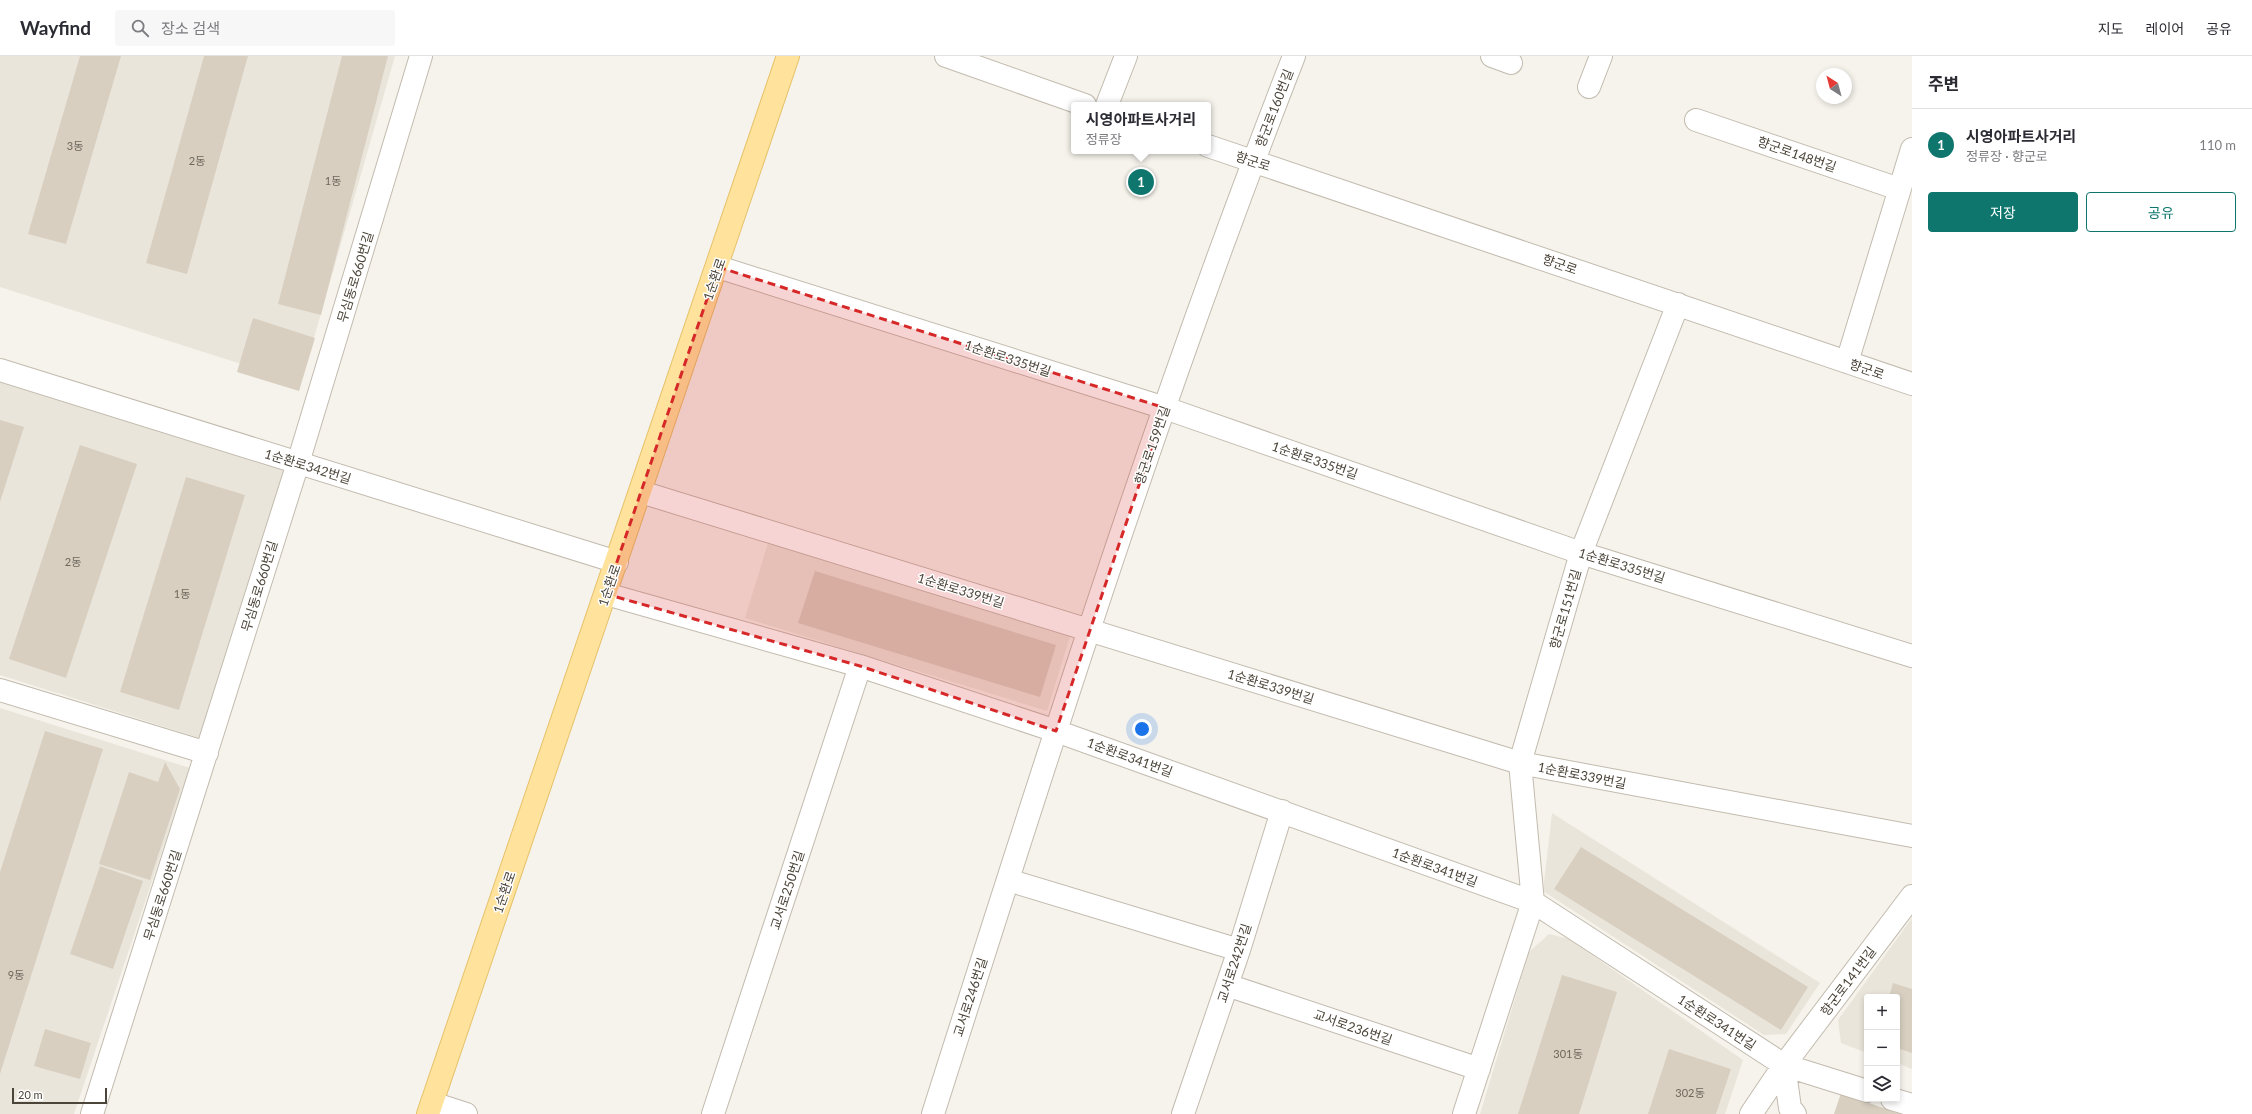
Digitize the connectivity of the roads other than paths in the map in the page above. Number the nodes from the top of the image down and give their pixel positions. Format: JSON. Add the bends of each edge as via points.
{"nodes":[{"id":1,"x":421,"y":56,"type":"edge"},
{"id":2,"x":788,"y":56,"type":"edge"},
{"id":3,"x":946,"y":56,"type":"edge"},
{"id":4,"x":1126,"y":56,"type":"edge"},
{"id":5,"x":1294,"y":56,"type":"edge"},
{"id":6,"x":1601,"y":56,"type":"edge"},
{"id":7,"x":1589,"y":87,"type":"dead end"},
{"id":8,"x":1076,"y":102,"type":"edge"},
{"id":9,"x":1108,"y":102,"type":"edge"},
{"id":10,"x":1696,"y":120,"type":"dead end"},
{"id":11,"x":1211,"y":147,"type":"edge"},
{"id":12,"x":1912,"y":148,"type":"edge"},
{"id":13,"x":1253,"y":160,"type":"junction"},
{"id":14,"x":1899,"y":189,"type":"junction"},
{"id":15,"x":718,"y":267,"type":"junction"},
{"id":16,"x":1678,"y":304,"type":"junction"},
{"id":17,"x":1847,"y":362,"type":"junction"},
{"id":18,"x":0,"y":370,"type":"edge"},
{"id":19,"x":1912,"y":384,"type":"edge"},
{"id":20,"x":1165,"y":408,"type":"junction"},
{"id":21,"x":298,"y":463,"type":"junction"},
{"id":22,"x":641,"y":492,"type":"junction"},
{"id":23,"x":1581,"y":553,"type":"junction"},
{"id":24,"x":617,"y":562,"type":"junction"},
{"id":25,"x":606,"y":594,"type":"junction"},
{"id":26,"x":1090,"y":629,"type":"junction"},
{"id":27,"x":1912,"y":656,"type":"edge"},
{"id":28,"x":860,"y":666,"type":"junction"},
{"id":29,"x":0,"y":690,"type":"edge"},
{"id":30,"x":1056,"y":731,"type":"junction"},
{"id":31,"x":207,"y":753,"type":"junction"},
{"id":32,"x":1520,"y":763,"type":"junction"},
{"id":33,"x":1282,"y":811,"type":"junction"},
{"id":34,"x":1912,"y":836,"type":"edge"},
{"id":35,"x":1008,"y":880,"type":"junction"},
{"id":36,"x":1912,"y":896,"type":"edge"},
{"id":37,"x":1533,"y":902,"type":"junction"},
{"id":38,"x":1239,"y":950,"type":"junction"},
{"id":39,"x":1227,"y":985,"type":"junction"},
{"id":40,"x":1784,"y":1065,"type":"junction"},
{"id":41,"x":1479,"y":1069,"type":"junction"},
{"id":42,"x":1864,"y":1090,"type":"edge"},
{"id":43,"x":1900,"y":1101,"type":"edge"},
{"id":44,"x":1912,"y":1105,"type":"edge"},
{"id":45,"x":430,"y":1109,"type":"edge"},
{"id":46,"x":92,"y":1114,"type":"edge"},
{"id":47,"x":466,"y":1114,"type":"edge"},
{"id":48,"x":713,"y":1114,"type":"edge"},
{"id":49,"x":933,"y":1114,"type":"edge"},
{"id":50,"x":1183,"y":1114,"type":"edge"},
{"id":51,"x":1464,"y":1114,"type":"edge"},
{"id":52,"x":1751,"y":1114,"type":"edge"},
{"id":53,"x":1795,"y":1114,"type":"edge"}],
"edges":[{"from":1,"to":21,"type":"street","name":"무심동로660번길"},
{"from":2,"to":15,"type":"main road","name":"1순환로"},
{"from":3,"to":8,"type":"street"},
{"from":4,"to":9,"type":"street"},
{"from":5,"to":13,"type":"street","name":"향군로160번길"},
{"from":6,"to":7,"type":"street"},
{"from":10,"to":14,"type":"street","name":"향군로148번길"},
{"from":11,"to":13,"type":"street","name":"향군로"},
{"from":12,"to":14,"type":"street"},
{"from":13,"to":16,"type":"street","name":"향군로"},
{"from":13,"to":20,"type":"street","name":"향군로159번길"},
{"from":14,"to":17,"type":"street"},
{"from":15,"to":20,"type":"street","name":"1순환로335번길"},
{"from":15,"to":22,"type":"main road","name":"1순환로"},
{"from":16,"to":17,"type":"street","name":"향군로"},
{"from":16,"to":23,"type":"street","name":"향군로151번길"},
{"from":17,"to":19,"type":"street","name":"향군로"},
{"from":18,"to":21,"type":"street","name":"1순환로342번길"},
{"from":20,"to":23,"type":"street","name":"1순환로335번길"},
{"from":20,"to":26,"type":"street","name":"향군로159번길"},
{"from":21,"to":24,"type":"street","name":"1순환로342번길"},
{"from":21,"to":31,"type":"street","name":"무심동로660번길"},
{"from":22,"to":24,"type":"main road","name":"1순환로"},
{"from":22,"to":26,"type":"street","name":"1순환로339번길"},
{"from":23,"to":27,"type":"street","name":"1순환로335번길"},
{"from":23,"to":32,"type":"street","name":"향군로151번길"},
{"from":24,"to":25,"type":"main road","name":"1순환로"},
{"from":25,"to":28,"type":"street","name":"1순환로341번길"},
{"from":25,"to":45,"type":"main road","name":"1순환로"},
{"from":26,"to":30,"type":"street","name":"향군로159번길"},
{"from":26,"to":32,"type":"street","name":"1순환로339번길"},
{"from":28,"to":30,"type":"street","name":"1순환로341번길"},
{"from":28,"to":48,"type":"street","name":"교서로250번길"},
{"from":29,"to":31,"type":"street"},
{"from":30,"to":33,"type":"street","name":"1순환로341번길"},
{"from":30,"to":35,"type":"street","name":"교서로246번길"},
{"from":31,"to":46,"type":"street","name":"무심동로660번길"},
{"from":32,"to":34,"type":"street","name":"1순환로339번길"},
{"from":32,"to":37,"type":"street","name":"향군로151번길"},
{"from":33,"to":37,"type":"street","name":"1순환로341번길"},
{"from":33,"to":38,"type":"street","name":"교서로242번길"},
{"from":35,"to":38,"type":"street"},
{"from":35,"to":49,"type":"street","name":"교서로246번길"},
{"from":36,"to":40,"type":"street","name":"향군로141번길"},
{"from":37,"to":40,"type":"street","name":"1순환로341번길"},
{"from":37,"to":41,"type":"street"},
{"from":38,"to":39,"type":"street","name":"교서로242번길"},
{"from":39,"to":41,"type":"street","name":"교서로236번길"},
{"from":39,"to":50,"type":"street","name":"교서로242번길"},
{"from":40,"to":42,"type":"street","name":"1순환로341번길"},
{"from":40,"to":52,"type":"street","name":"향군로141번길"},
{"from":40,"to":53,"type":"street","via":[[1790,1108]]},
{"from":41,"to":51,"type":"street"},
{"from":43,"to":44,"type":"street"},
{"from":45,"to":47,"type":"street"}]}
